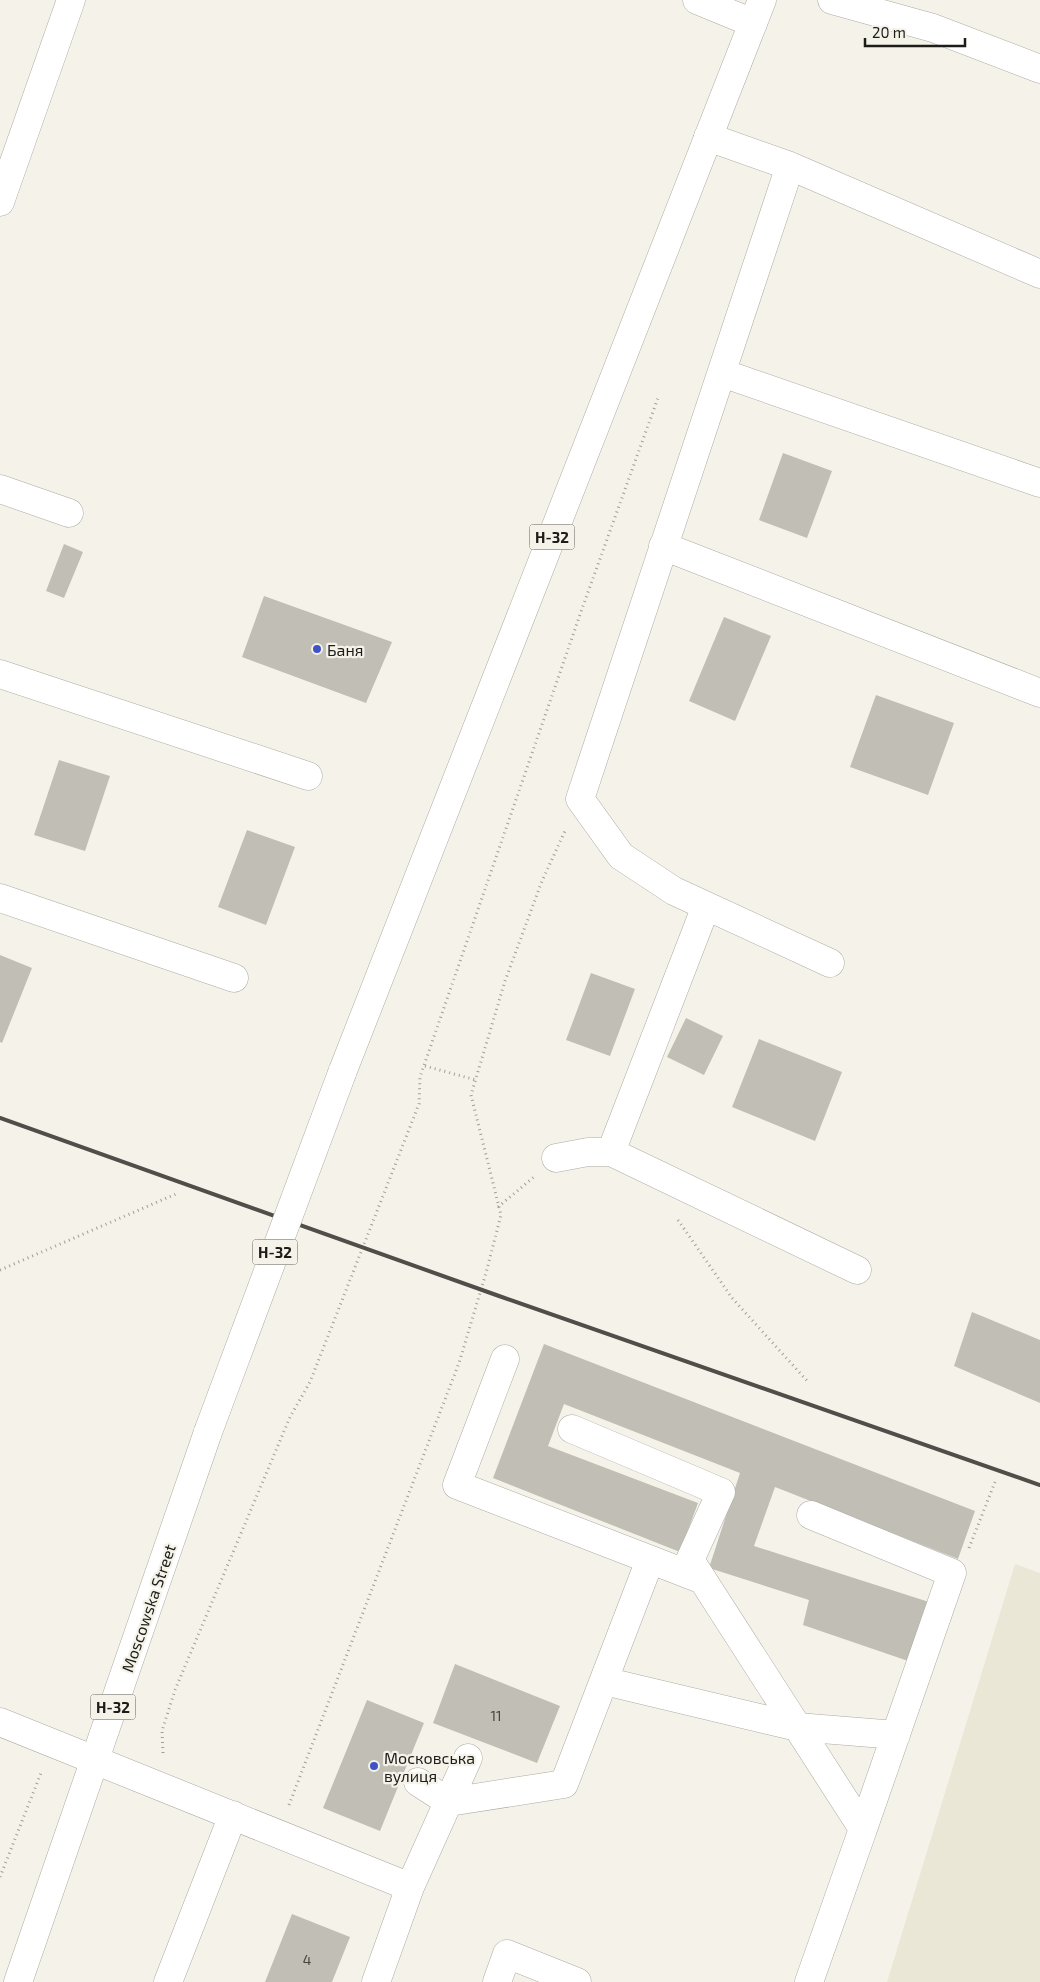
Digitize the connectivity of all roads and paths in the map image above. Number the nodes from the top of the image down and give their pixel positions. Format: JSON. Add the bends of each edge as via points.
{"nodes":[{"id":1,"x":71,"y":0,"type":"edge"},
{"id":2,"x":697,"y":0,"type":"edge"},
{"id":3,"x":832,"y":0,"type":"edge"},
{"id":4,"x":757,"y":11,"type":"edge"},
{"id":5,"x":1040,"y":70,"type":"edge"},
{"id":6,"x":708,"y":137,"type":"junction"},
{"id":7,"x":790,"y":166,"type":"junction"},
{"id":8,"x":0,"y":202,"type":"edge"},
{"id":9,"x":1040,"y":274,"type":"edge"},
{"id":10,"x":722,"y":373,"type":"junction"},
{"id":11,"x":659,"y":395,"type":"dead end"},
{"id":12,"x":1040,"y":483,"type":"edge"},
{"id":13,"x":0,"y":489,"type":"edge"},
{"id":14,"x":69,"y":513,"type":"dead end"},
{"id":15,"x":663,"y":546,"type":"junction"},
{"id":16,"x":0,"y":674,"type":"edge"},
{"id":17,"x":1040,"y":693,"type":"edge"},
{"id":18,"x":308,"y":776,"type":"dead end"},
{"id":19,"x":580,"y":799,"type":"junction"},
{"id":20,"x":0,"y":898,"type":"edge"},
{"id":21,"x":706,"y":906,"type":"junction"},
{"id":22,"x":830,"y":963,"type":"dead end"},
{"id":23,"x":234,"y":978,"type":"dead end"},
{"id":24,"x":425,"y":1066,"type":"junction"},
{"id":25,"x":476,"y":1080,"type":"junction"},
{"id":26,"x":611,"y":1152,"type":"junction"},
{"id":27,"x":556,"y":1158,"type":"joint"},
{"id":28,"x":176,"y":1194,"type":"dead end"},
{"id":29,"x":498,"y":1207,"type":"junction"},
{"id":30,"x":672,"y":1213,"type":"dead end"},
{"id":31,"x":0,"y":1270,"type":"edge"},
{"id":32,"x":857,"y":1270,"type":"dead end"},
{"id":33,"x":505,"y":1359,"type":"dead end"},
{"id":34,"x":809,"y":1383,"type":"dead end"},
{"id":35,"x":572,"y":1429,"type":"dead end"},
{"id":36,"x":995,"y":1482,"type":"dead end"},
{"id":37,"x":811,"y":1515,"type":"dead end"},
{"id":38,"x":650,"y":1560,"type":"junction"},
{"id":39,"x":952,"y":1573,"type":"junction"},
{"id":40,"x":703,"y":1580,"type":"junction"},
{"id":41,"x":604,"y":1681,"type":"junction"},
{"id":42,"x":0,"y":1722,"type":"edge"},
{"id":43,"x":797,"y":1727,"type":"junction"},
{"id":44,"x":896,"y":1735,"type":"junction"},
{"id":45,"x":163,"y":1757,"type":"dead end"},
{"id":46,"x":468,"y":1758,"type":"dead end"},
{"id":47,"x":95,"y":1760,"type":"junction"},
{"id":48,"x":42,"y":1772,"type":"dead end"},
{"id":49,"x":418,"y":1782,"type":"dead end"},
{"id":50,"x":449,"y":1802,"type":"junction"},
{"id":51,"x":233,"y":1815,"type":"junction"},
{"id":52,"x":863,"y":1829,"type":"junction"},
{"id":53,"x":278,"y":1834,"type":"junction"},
{"id":54,"x":0,"y":1877,"type":"edge"},
{"id":55,"x":410,"y":1886,"type":"junction"},
{"id":56,"x":18,"y":1982,"type":"edge"},
{"id":57,"x":168,"y":1982,"type":"edge"},
{"id":58,"x":376,"y":1982,"type":"edge"},
{"id":59,"x":497,"y":1982,"type":"edge"},
{"id":60,"x":577,"y":1982,"type":"edge"},
{"id":61,"x":809,"y":1982,"type":"edge"}],
"edges":[{"from":1,"to":8,"type":"street"},
{"from":2,"to":4,"type":"street"},
{"from":3,"to":5,"type":"street","via":[[933,28]]},
{"from":4,"to":6,"type":"street","number":"Н-32"},
{"from":6,"to":7,"type":"street"},
{"from":6,"to":47,"type":"street","name":"Moscowska Street","number":"Н-32","bridge":true,"via":[[342,1073],[208,1432]]},
{"from":7,"to":9,"type":"street"},
{"from":7,"to":10,"type":"street"},
{"from":10,"to":12,"type":"street"},
{"from":10,"to":15,"type":"street"},
{"from":11,"to":24,"type":"path"},
{"from":13,"to":14,"type":"street"},
{"from":15,"to":17,"type":"street"},
{"from":15,"to":19,"type":"street"},
{"from":16,"to":18,"type":"street"},
{"from":19,"to":21,"type":"street","via":[[621,856],[674,892]]},
{"from":19,"to":25,"type":"path","via":[[542,882],[505,981]]},
{"from":20,"to":23,"type":"street"},
{"from":21,"to":22,"type":"street"},
{"from":21,"to":26,"type":"street"},
{"from":24,"to":25,"type":"path"},
{"from":24,"to":45,"type":"path","via":[[420,1077],[419,1104],[314,1373],[290,1417],[175,1690],[162,1731]]},
{"from":25,"to":29,"type":"path","via":[[472,1095]]},
{"from":26,"to":27,"type":"street"},
{"from":26,"to":32,"type":"street"},
{"from":27,"to":29,"type":"path"},
{"from":28,"to":31,"type":"path"},
{"from":29,"to":53,"type":"path","via":[[501,1215],[459,1363]]},
{"from":30,"to":34,"type":"path","via":[[732,1298]]},
{"from":33,"to":38,"type":"street","via":[[457,1485]]},
{"from":35,"to":40,"type":"street","via":[[721,1492],[690,1560]]},
{"from":36,"to":39,"type":"path","via":[[964,1562]]},
{"from":37,"to":39,"type":"street"},
{"from":38,"to":40,"type":"street"},
{"from":38,"to":41,"type":"street"},
{"from":39,"to":44,"type":"street"},
{"from":40,"to":43,"type":"street"},
{"from":41,"to":43,"type":"street"},
{"from":41,"to":50,"type":"street","via":[[564,1784]]},
{"from":42,"to":47,"type":"street"},
{"from":43,"to":44,"type":"street"},
{"from":43,"to":52,"type":"street"},
{"from":44,"to":52,"type":"street"},
{"from":46,"to":50,"type":"street"},
{"from":47,"to":51,"type":"street"},
{"from":47,"to":56,"type":"street","name":"Moscowska Street","number":"Н-32"},
{"from":48,"to":54,"type":"path"},
{"from":49,"to":50,"type":"street"},
{"from":50,"to":55,"type":"street"},
{"from":51,"to":53,"type":"street"},
{"from":51,"to":57,"type":"street"},
{"from":52,"to":61,"type":"street"},
{"from":53,"to":55,"type":"street"},
{"from":55,"to":58,"type":"street"},
{"from":59,"to":60,"type":"street","via":[[507,1954]]}]}
